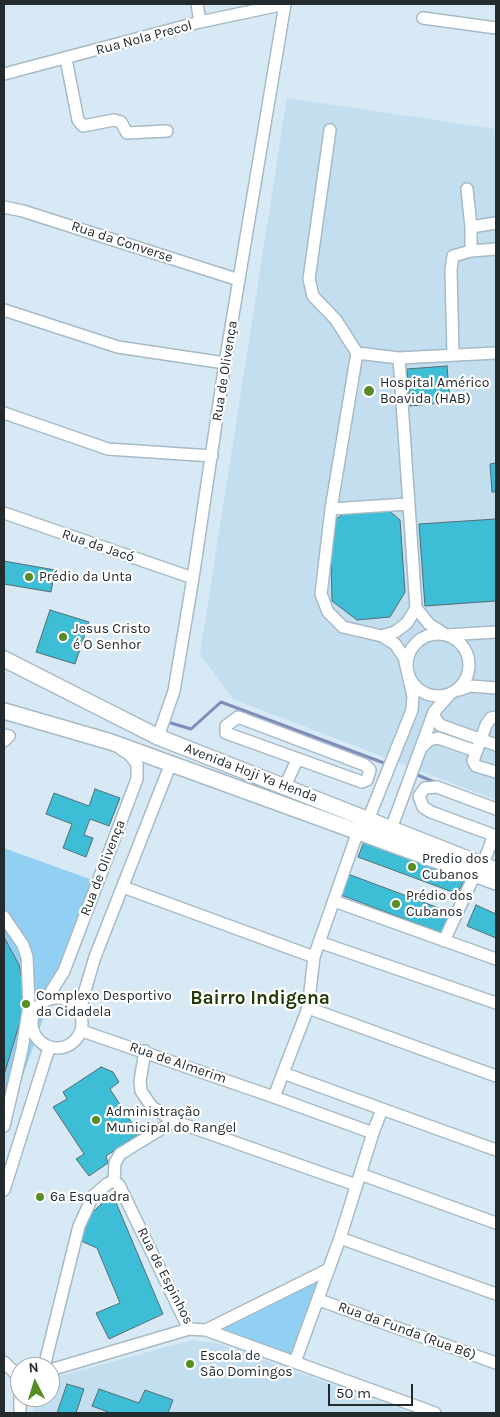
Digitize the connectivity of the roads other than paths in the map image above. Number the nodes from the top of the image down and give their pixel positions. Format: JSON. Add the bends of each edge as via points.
{"nodes":[{"id":1,"x":197,"y":4,"type":"edge"},
{"id":2,"x":285,"y":4,"type":"edge"},
{"id":3,"x":422,"y":18,"type":"dead end"},
{"id":4,"x":200,"y":22,"type":"junction"},
{"id":5,"x":496,"y":28,"type":"edge"},
{"id":6,"x":66,"y":59,"type":"junction"},
{"id":7,"x":4,"y":74,"type":"edge"},
{"id":8,"x":330,"y":130,"type":"dead end"},
{"id":9,"x":167,"y":131,"type":"dead end"},
{"id":10,"x":467,"y":189,"type":"dead end"},
{"id":11,"x":4,"y":207,"type":"edge"},
{"id":12,"x":496,"y":223,"type":"edge"},
{"id":13,"x":471,"y":227,"type":"junction"},
{"id":14,"x":496,"y":249,"type":"edge"},
{"id":15,"x":471,"y":251,"type":"junction"},
{"id":16,"x":239,"y":280,"type":"junction"},
{"id":17,"x":4,"y":310,"type":"edge"},
{"id":18,"x":357,"y":353,"type":"junction"},
{"id":19,"x":496,"y":353,"type":"edge"},
{"id":20,"x":453,"y":355,"type":"junction"},
{"id":21,"x":399,"y":358,"type":"junction"},
{"id":22,"x":225,"y":363,"type":"junction"},
{"id":23,"x":4,"y":413,"type":"edge"},
{"id":24,"x":212,"y":456,"type":"junction"},
{"id":25,"x":408,"y":504,"type":"junction"},
{"id":26,"x":331,"y":509,"type":"junction"},
{"id":27,"x":4,"y":514,"type":"edge"},
{"id":28,"x":193,"y":578,"type":"junction"},
{"id":29,"x":416,"y":608,"type":"junction"},
{"id":30,"x":496,"y":632,"type":"edge"},
{"id":31,"x":446,"y":635,"type":"junction"},
{"id":32,"x":382,"y":636,"type":"junction"},
{"id":33,"x":6,"y":660,"type":"edge"},
{"id":34,"x":408,"y":675,"type":"junction"},
{"id":35,"x":496,"y":688,"type":"edge"},
{"id":36,"x":453,"y":692,"type":"junction"},
{"id":37,"x":4,"y":711,"type":"edge"},
{"id":38,"x":434,"y":712,"type":"junction"},
{"id":39,"x":496,"y":717,"type":"edge"},
{"id":40,"x":4,"y":734,"type":"edge"},
{"id":41,"x":158,"y":738,"type":"junction"},
{"id":42,"x":480,"y":739,"type":"junction"},
{"id":43,"x":4,"y":741,"type":"edge"},
{"id":44,"x":112,"y":742,"type":"junction"},
{"id":45,"x":496,"y":746,"type":"edge"},
{"id":46,"x":420,"y":750,"type":"junction"},
{"id":47,"x":476,"y":751,"type":"junction"},
{"id":48,"x":297,"y":760,"type":"junction"},
{"id":49,"x":171,"y":763,"type":"junction"},
{"id":50,"x":496,"y":772,"type":"edge"},
{"id":51,"x":285,"y":786,"type":"junction"},
{"id":52,"x":496,"y":809,"type":"edge"},
{"id":53,"x":363,"y":826,"type":"junction"},
{"id":54,"x":391,"y":829,"type":"junction"},
{"id":55,"x":495,"y":835,"type":"edge"},
{"id":56,"x":485,"y":869,"type":"edge"},
{"id":57,"x":496,"y":882,"type":"edge"},
{"id":58,"x":123,"y":887,"type":"junction"},
{"id":59,"x":334,"y":902,"type":"junction"},
{"id":60,"x":4,"y":917,"type":"edge"},
{"id":61,"x":444,"y":941,"type":"junction"},
{"id":62,"x":319,"y":942,"type":"junction"},
{"id":63,"x":314,"y":957,"type":"junction"},
{"id":64,"x":496,"y":959,"type":"edge"},
{"id":65,"x":46,"y":1000,"type":"junction"},
{"id":66,"x":496,"y":1003,"type":"edge"},
{"id":67,"x":308,"y":1008,"type":"junction"},
{"id":68,"x":82,"y":1016,"type":"junction"},
{"id":69,"x":82,"y":1031,"type":"junction"},
{"id":70,"x":49,"y":1048,"type":"junction"},
{"id":71,"x":145,"y":1051,"type":"junction"},
{"id":72,"x":283,"y":1073,"type":"junction"},
{"id":73,"x":496,"y":1076,"type":"edge"},
{"id":74,"x":274,"y":1096,"type":"junction"},
{"id":75,"x":382,"y":1109,"type":"junction"},
{"id":76,"x":174,"y":1121,"type":"junction"},
{"id":77,"x":4,"y":1126,"type":"edge"},
{"id":78,"x":373,"y":1133,"type":"junction"},
{"id":79,"x":496,"y":1150,"type":"edge"},
{"id":80,"x":358,"y":1180,"type":"junction"},
{"id":81,"x":114,"y":1182,"type":"junction"},
{"id":82,"x":4,"y":1190,"type":"edge"},
{"id":83,"x":496,"y":1223,"type":"edge"},
{"id":84,"x":340,"y":1238,"type":"junction"},
{"id":85,"x":329,"y":1269,"type":"junction"},
{"id":86,"x":496,"y":1294,"type":"edge"},
{"id":87,"x":318,"y":1300,"type":"junction"},
{"id":88,"x":189,"y":1329,"type":"junction"},
{"id":89,"x":206,"y":1330,"type":"junction"},
{"id":90,"x":46,"y":1357,"type":"edge"},
{"id":91,"x":295,"y":1362,"type":"junction"},
{"id":92,"x":496,"y":1363,"type":"edge"},
{"id":93,"x":60,"y":1367,"type":"edge"},
{"id":94,"x":435,"y":1413,"type":"edge"}],
"edges":[{"from":1,"to":4,"type":"street"},
{"from":2,"to":4,"type":"street","name":"Rua Nola Precol"},
{"from":2,"to":16,"type":"street","name":"Rua de Olivença"},
{"from":3,"to":5,"type":"street"},
{"from":4,"to":6,"type":"street","name":"Rua Nola Precol"},
{"from":6,"to":7,"type":"street","name":"Rua Nola Precol"},
{"from":6,"to":9,"type":"street","via":[[78,120],[83,126],[114,120],[121,122],[126,134]]},
{"from":8,"to":18,"type":"street","via":[[309,279],[313,296],[336,320]]},
{"from":10,"to":13,"type":"street"},
{"from":11,"to":16,"type":"street","name":"Rua da Converse"},
{"from":12,"to":13,"type":"street"},
{"from":13,"to":15,"type":"street"},
{"from":14,"to":15,"type":"street"},
{"from":15,"to":20,"type":"street","via":[[453,256]]},
{"from":16,"to":22,"type":"street","name":"Rua de Olivença"},
{"from":17,"to":22,"type":"street","via":[[118,347]]},
{"from":18,"to":21,"type":"street"},
{"from":18,"to":26,"type":"street"},
{"from":19,"to":20,"type":"street"},
{"from":20,"to":21,"type":"street"},
{"from":21,"to":25,"type":"street"},
{"from":22,"to":24,"type":"street","name":"Rua de Olivença"},
{"from":23,"to":24,"type":"street","via":[[108,449]]},
{"from":24,"to":28,"type":"street","name":"Rua de Olivença"},
{"from":25,"to":26,"type":"street"},
{"from":25,"to":29,"type":"street"},
{"from":26,"to":32,"type":"street","via":[[321,594],[324,603],[343,627]]},
{"from":27,"to":28,"type":"street","name":"Rua da Jacó"},
{"from":28,"to":41,"type":"street","name":"Rua de Olivença","via":[[174,692]]},
{"from":29,"to":31,"type":"street","via":[[429,624]]},
{"from":29,"to":32,"type":"street","via":[[406,623],[395,632]]},
{"from":30,"to":31,"type":"street"},
{"from":31,"to":34,"type":"street","via":[[435,634],[415,644],[407,661]]},
{"from":31,"to":36,"type":"street","via":[[460,643],[470,664],[464,682]]},
{"from":32,"to":34,"type":"street","via":[[400,651]]},
{"from":33,"to":41,"type":"main road","name":"Avenida Hoji Ya Henda"},
{"from":34,"to":36,"type":"street","via":[[421,692],[440,696]]},
{"from":34,"to":53,"type":"street","via":[[413,696],[412,710]]},
{"from":35,"to":36,"type":"street","via":[[470,686]]},
{"from":36,"to":38,"type":"street"},
{"from":37,"to":44,"type":"main road","name":"Avenida Hoji Ya Henda"},
{"from":38,"to":42,"type":"street","via":[[440,725]]},
{"from":38,"to":46,"type":"street"},
{"from":39,"to":42,"type":"street","via":[[491,718]]},
{"from":40,"to":43,"type":"street","via":[[9,736]]},
{"from":41,"to":51,"type":"main road","name":"Avenida Hoji Ya Henda"},
{"from":42,"to":45,"type":"street"},
{"from":42,"to":47,"type":"street"},
{"from":44,"to":49,"type":"main road","name":"Avenida Hoji Ya Henda"},
{"from":44,"to":65,"type":"street","name":"Rua de Olivença","via":[[133,758],[137,764],[137,779],[67,964]]},
{"from":46,"to":47,"type":"street","via":[[429,740],[438,738]]},
{"from":46,"to":54,"type":"street"},
{"from":47,"to":50,"type":"street","via":[[476,766]]},
{"from":48,"to":48,"type":"street","via":[[362,782],[367,780],[370,770],[365,765],[243,718],[234,719],[226,726],[226,733]]},
{"from":48,"to":51,"type":"street"},
{"from":49,"to":53,"type":"main road","name":"Avenida Hoji Ya Henda"},
{"from":49,"to":58,"type":"street"},
{"from":51,"to":53,"type":"main road","name":"Avenida Hoji Ya Henda"},
{"from":52,"to":55,"type":"street","via":[[437,787],[425,788],[419,796],[423,807],[431,812]]},
{"from":53,"to":54,"type":"main road","name":"Avenida Hoji Ya Henda"},
{"from":53,"to":56,"type":"main road","name":"Avenida Hoji Ya Henda"},
{"from":53,"to":59,"type":"street"},
{"from":54,"to":56,"type":"main road","name":"Avenida Hoji Ya Henda"},
{"from":55,"to":56,"type":"street"},
{"from":56,"to":57,"type":"main road","name":"Avenida Hoji Ya Henda"},
{"from":56,"to":61,"type":"street"},
{"from":58,"to":63,"type":"street"},
{"from":58,"to":68,"type":"street","via":[[88,977]]},
{"from":59,"to":61,"type":"street"},
{"from":59,"to":62,"type":"street"},
{"from":60,"to":77,"type":"street","via":[[24,945],[29,1006]]},
{"from":61,"to":64,"type":"street"},
{"from":62,"to":63,"type":"street"},
{"from":62,"to":66,"type":"street"},
{"from":63,"to":67,"type":"street"},
{"from":65,"to":68,"type":"street","via":[[68,1000]]},
{"from":65,"to":70,"type":"street","via":[[35,1010],[32,1029],[38,1041]]},
{"from":67,"to":72,"type":"street"},
{"from":67,"to":73,"type":"street"},
{"from":68,"to":69,"type":"street"},
{"from":69,"to":70,"type":"street","via":[[65,1048]]},
{"from":69,"to":71,"type":"street","name":"Rua de Almerim"},
{"from":70,"to":82,"type":"street"},
{"from":71,"to":74,"type":"street","name":"Rua de Almerim"},
{"from":71,"to":76,"type":"street","via":[[141,1091],[152,1107]]},
{"from":72,"to":74,"type":"street"},
{"from":72,"to":75,"type":"street"},
{"from":74,"to":78,"type":"street","name":"Rua de Almerim"},
{"from":75,"to":78,"type":"street"},
{"from":75,"to":79,"type":"street"},
{"from":76,"to":80,"type":"street"},
{"from":76,"to":81,"type":"street","via":[[120,1154],[115,1163]]},
{"from":78,"to":80,"type":"street"},
{"from":80,"to":83,"type":"street"},
{"from":80,"to":84,"type":"street"},
{"from":81,"to":88,"type":"street","name":"Rua de Espinhos","via":[[119,1185]]},
{"from":81,"to":90,"type":"street","via":[[93,1196],[79,1226]]},
{"from":84,"to":85,"type":"street"},
{"from":84,"to":86,"type":"street"},
{"from":85,"to":87,"type":"street"},
{"from":85,"to":89,"type":"street"},
{"from":87,"to":91,"type":"street"},
{"from":87,"to":92,"type":"street","name":"Rua da Funda (Rua B6)"},
{"from":88,"to":89,"type":"street","name":"Rua de Espinhos"},
{"from":88,"to":93,"type":"street"},
{"from":89,"to":91,"type":"street","name":"Rua de Espinhos"},
{"from":91,"to":94,"type":"street","name":"Rua de Espinhos"}]}
